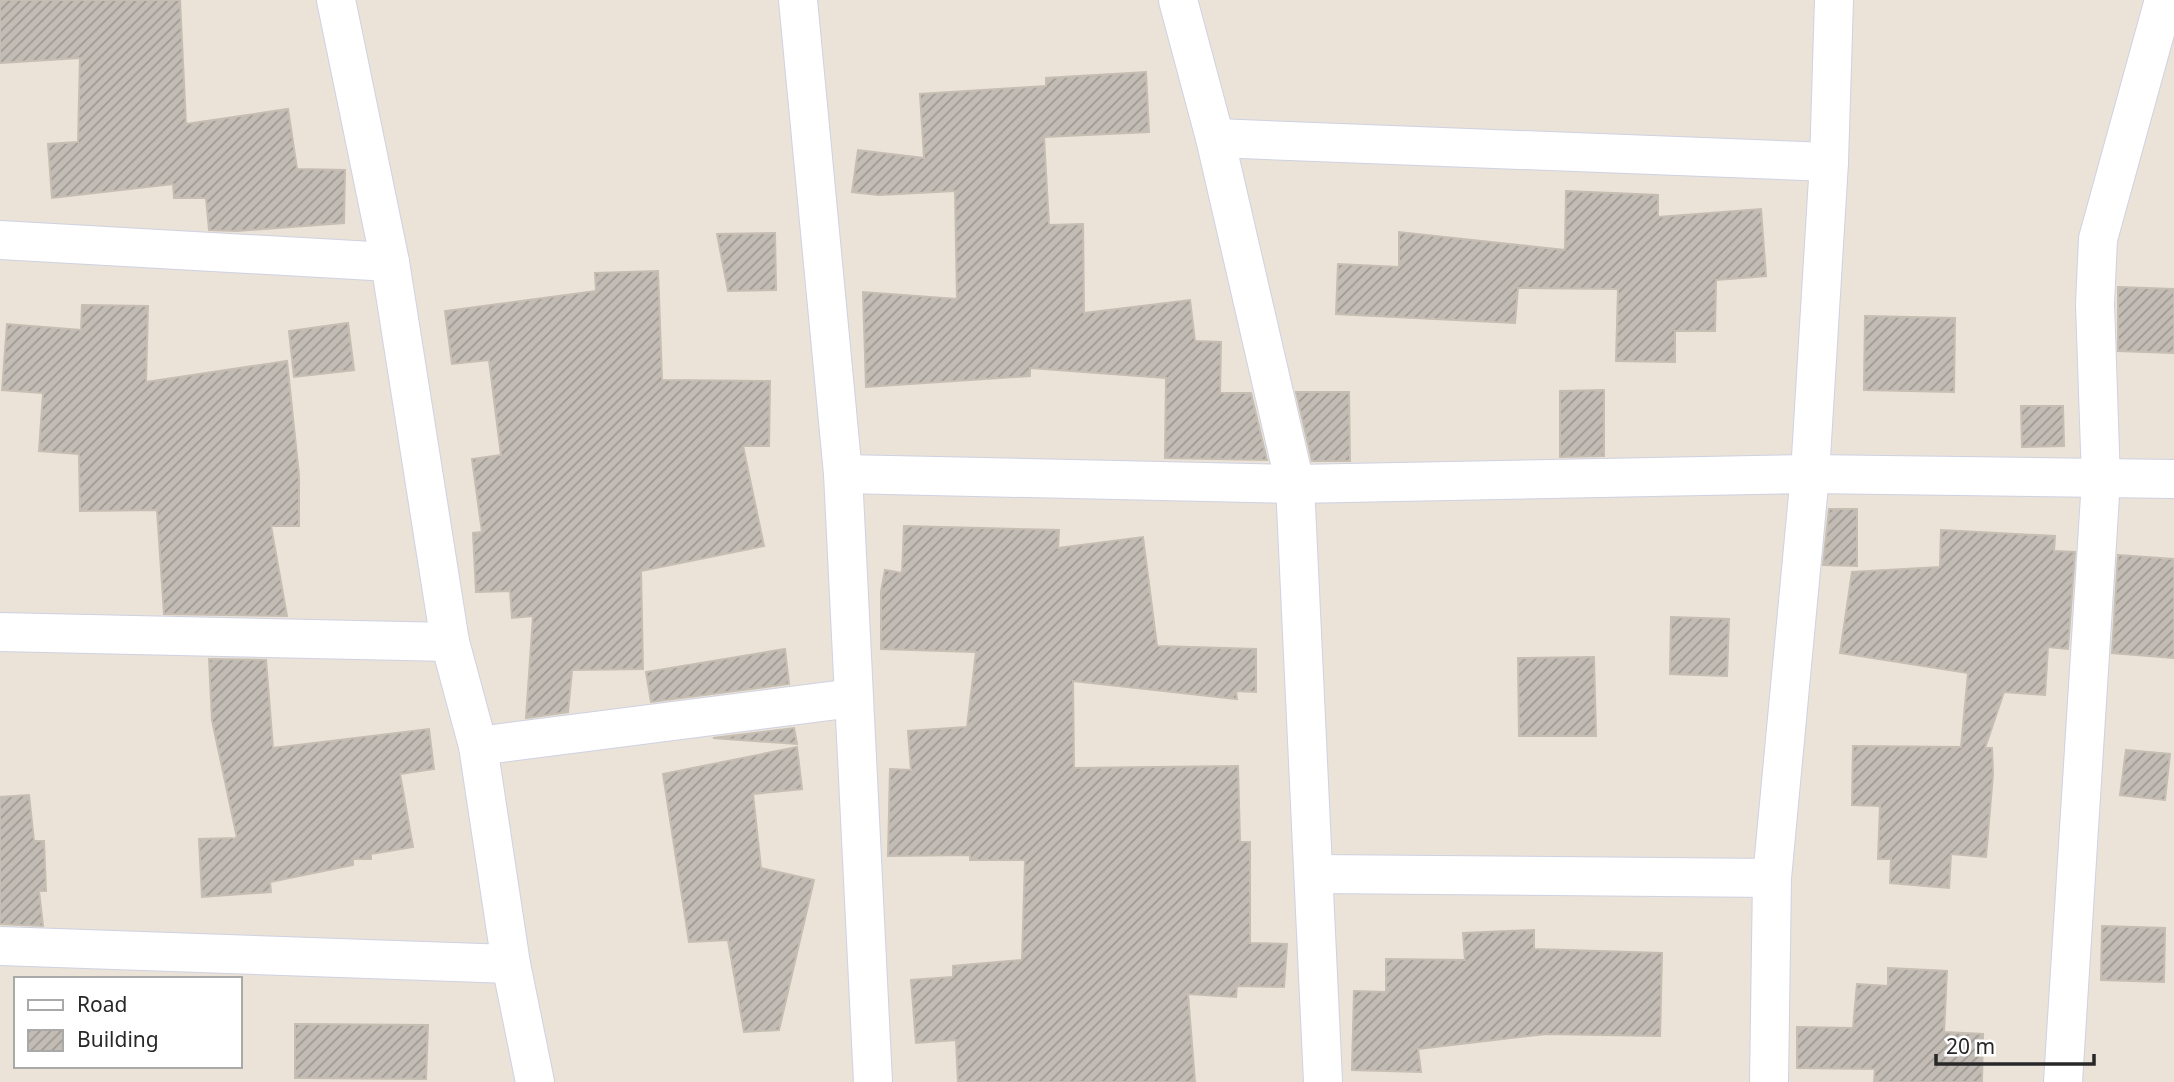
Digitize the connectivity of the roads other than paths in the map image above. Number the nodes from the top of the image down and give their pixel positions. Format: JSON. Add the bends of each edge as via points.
{"nodes":[{"id":1,"x":336,"y":0,"type":"edge"},
{"id":2,"x":798,"y":0,"type":"edge"},
{"id":3,"x":1178,"y":0,"type":"edge"},
{"id":4,"x":1834,"y":0,"type":"edge"},
{"id":5,"x":2164,"y":0,"type":"edge"},
{"id":6,"x":1215,"y":138,"type":"junction"},
{"id":7,"x":1829,"y":162,"type":"junction"},
{"id":8,"x":0,"y":240,"type":"edge"},
{"id":9,"x":390,"y":262,"type":"junction"},
{"id":10,"x":843,"y":474,"type":"junction"},
{"id":11,"x":1810,"y":474,"type":"junction"},
{"id":12,"x":2174,"y":479,"type":"edge"},
{"id":13,"x":2101,"y":480,"type":"junction"},
{"id":14,"x":1296,"y":484,"type":"junction"},
{"id":15,"x":0,"y":632,"type":"edge"},
{"id":16,"x":450,"y":642,"type":"junction"},
{"id":17,"x":853,"y":698,"type":"junction"},
{"id":18,"x":478,"y":746,"type":"junction"},
{"id":19,"x":1316,"y":874,"type":"junction"},
{"id":20,"x":1772,"y":878,"type":"junction"},
{"id":21,"x":0,"y":946,"type":"edge"},
{"id":22,"x":511,"y":964,"type":"junction"},
{"id":23,"x":535,"y":1082,"type":"edge"},
{"id":24,"x":873,"y":1082,"type":"edge"},
{"id":25,"x":1323,"y":1082,"type":"edge"},
{"id":26,"x":1769,"y":1082,"type":"edge"},
{"id":27,"x":2063,"y":1082,"type":"edge"}],
"edges":[{"from":1,"to":9,"type":"street"},
{"from":2,"to":10,"type":"street"},
{"from":3,"to":6,"type":"street"},
{"from":4,"to":7,"type":"street"},
{"from":5,"to":13,"type":"street","via":[[2098,239],[2095,304]]},
{"from":6,"to":7,"type":"street"},
{"from":6,"to":14,"type":"street"},
{"from":7,"to":11,"type":"street"},
{"from":8,"to":9,"type":"street"},
{"from":9,"to":16,"type":"street"},
{"from":10,"to":14,"type":"street"},
{"from":10,"to":17,"type":"street"},
{"from":11,"to":13,"type":"street"},
{"from":11,"to":14,"type":"street"},
{"from":11,"to":20,"type":"street"},
{"from":12,"to":13,"type":"street"},
{"from":13,"to":27,"type":"street"},
{"from":14,"to":19,"type":"street"},
{"from":15,"to":16,"type":"street"},
{"from":16,"to":18,"type":"street"},
{"from":17,"to":18,"type":"street"},
{"from":17,"to":24,"type":"street"},
{"from":18,"to":22,"type":"street"},
{"from":19,"to":20,"type":"street"},
{"from":19,"to":25,"type":"street"},
{"from":20,"to":26,"type":"street"},
{"from":21,"to":22,"type":"street"},
{"from":22,"to":23,"type":"street"}]}
